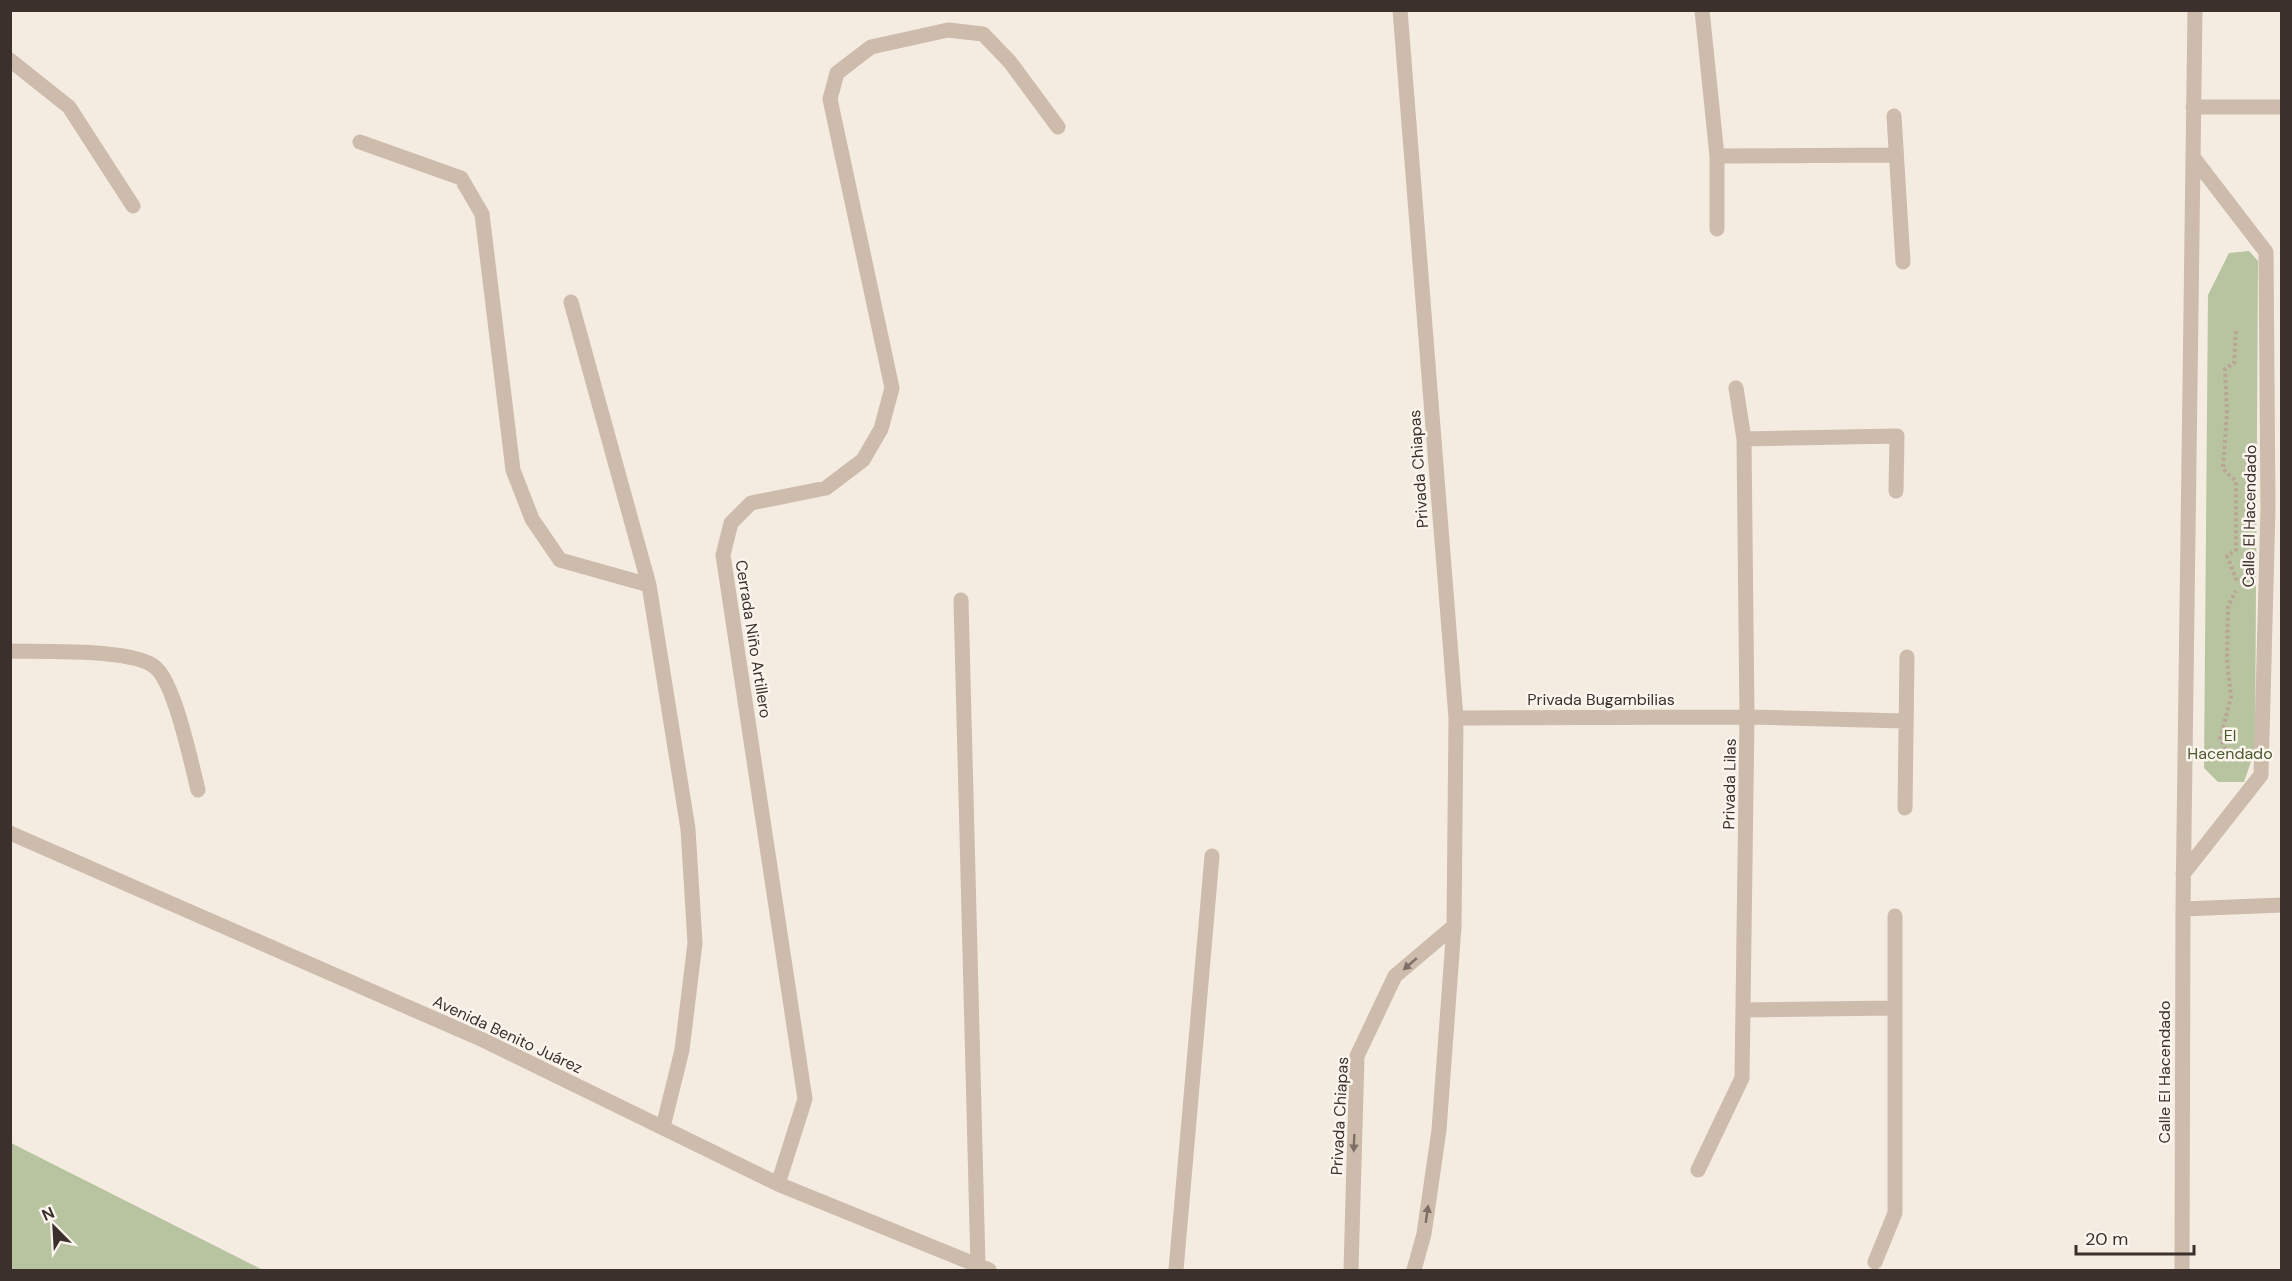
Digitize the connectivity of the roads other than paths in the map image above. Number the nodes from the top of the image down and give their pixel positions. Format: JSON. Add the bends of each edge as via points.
{"nodes":[{"id":1,"x":1400,"y":10,"type":"edge"},
{"id":2,"x":1702,"y":10,"type":"edge"},
{"id":3,"x":2195,"y":10,"type":"edge"},
{"id":4,"x":10,"y":60,"type":"edge"},
{"id":5,"x":2282,"y":107,"type":"edge"},
{"id":6,"x":2193,"y":108,"type":"junction"},
{"id":7,"x":1894,"y":116,"type":"dead end"},
{"id":8,"x":1058,"y":127,"type":"dead end"},
{"id":9,"x":360,"y":142,"type":"dead end"},
{"id":10,"x":1896,"y":155,"type":"junction"},
{"id":11,"x":1717,"y":156,"type":"junction"},
{"id":12,"x":2193,"y":157,"type":"junction"},
{"id":13,"x":133,"y":206,"type":"dead end"},
{"id":14,"x":1717,"y":229,"type":"dead end"},
{"id":15,"x":1902,"y":262,"type":"dead end"},
{"id":16,"x":571,"y":302,"type":"dead end"},
{"id":17,"x":1736,"y":388,"type":"dead end"},
{"id":18,"x":1744,"y":439,"type":"junction"},
{"id":19,"x":1896,"y":491,"type":"dead end"},
{"id":20,"x":2275,"y":508,"type":"edge"},
{"id":21,"x":649,"y":585,"type":"junction"},
{"id":22,"x":962,"y":600,"type":"dead end"},
{"id":23,"x":10,"y":651,"type":"edge"},
{"id":24,"x":1907,"y":657,"type":"dead end"},
{"id":25,"x":1748,"y":717,"type":"junction"},
{"id":26,"x":1456,"y":718,"type":"junction"},
{"id":27,"x":1905,"y":721,"type":"junction"},
{"id":28,"x":198,"y":790,"type":"dead end"},
{"id":29,"x":1905,"y":808,"type":"dead end"},
{"id":30,"x":10,"y":833,"type":"edge"},
{"id":31,"x":1212,"y":856,"type":"dead end"},
{"id":32,"x":2183,"y":874,"type":"junction"},
{"id":33,"x":2282,"y":905,"type":"edge"},
{"id":34,"x":2182,"y":909,"type":"junction"},
{"id":35,"x":1895,"y":916,"type":"dead end"},
{"id":36,"x":1454,"y":926,"type":"junction"},
{"id":37,"x":1895,"y":1008,"type":"junction"},
{"id":38,"x":1745,"y":1010,"type":"junction"},
{"id":39,"x":663,"y":1127,"type":"junction"},
{"id":40,"x":1698,"y":1170,"type":"dead end"},
{"id":41,"x":778,"y":1184,"type":"junction"},
{"id":42,"x":1875,"y":1262,"type":"dead end"},
{"id":43,"x":983,"y":1268,"type":"edge"},
{"id":44,"x":1176,"y":1270,"type":"edge"},
{"id":45,"x":1351,"y":1270,"type":"edge"},
{"id":46,"x":1414,"y":1270,"type":"edge"},
{"id":47,"x":2182,"y":1270,"type":"edge"}],
"edges":[{"from":1,"to":26,"type":"street","name":"Privada Chiapas"},
{"from":2,"to":11,"type":"street"},
{"from":3,"to":6,"type":"street","name":"Calle El Hacendado"},
{"from":4,"to":13,"type":"street","via":[[69,107]]},
{"from":5,"to":6,"type":"street"},
{"from":6,"to":12,"type":"street","name":"Calle El Hacendado"},
{"from":7,"to":10,"type":"street"},
{"from":8,"to":41,"type":"street","name":"Cerrada Niño Artillero","via":[[1010,62],[983,34],[948,30],[871,47],[837,73],[830,99],[892,388],[881,429],[862,460],[826,488],[751,503],[731,523],[723,555],[805,1099]]},
{"from":9,"to":21,"type":"street","via":[[461,178],[482,214],[513,470],[532,519],[560,561]]},
{"from":10,"to":11,"type":"street"},
{"from":10,"to":15,"type":"street"},
{"from":11,"to":14,"type":"street"},
{"from":12,"to":20,"type":"street","name":"Calle El Hacendado","via":[[2265,252]]},
{"from":12,"to":32,"type":"street","name":"Calle El Hacendado"},
{"from":16,"to":21,"type":"street"},
{"from":17,"to":18,"type":"street","name":"Privada Lilas"},
{"from":18,"to":19,"type":"street","via":[[1897,436]]},
{"from":18,"to":25,"type":"street","name":"Privada Lilas"},
{"from":20,"to":32,"type":"street","name":"Calle El Hacendado","via":[[2261,776]]},
{"from":21,"to":39,"type":"street","via":[[688,829],[695,943],[682,1050]]},
{"from":22,"to":43,"type":"street"},
{"from":23,"to":28,"type":"street","via":[[129,655],[156,667],[172,694]]},
{"from":24,"to":27,"type":"street"},
{"from":25,"to":26,"type":"street","name":"Privada Bugambilias"},
{"from":25,"to":27,"type":"street","name":"Privada Bugambilias"},
{"from":25,"to":38,"type":"street","name":"Privada Lilas"},
{"from":26,"to":36,"type":"street","name":"Privada Chiapas"},
{"from":27,"to":29,"type":"street"},
{"from":30,"to":39,"type":"street","name":"Avenida Benito Juárez","via":[[483,1040]]},
{"from":31,"to":44,"type":"street"},
{"from":32,"to":34,"type":"street","name":"Calle El Hacendado"},
{"from":33,"to":34,"type":"street"},
{"from":34,"to":47,"type":"street","name":"Calle El Hacendado"},
{"from":35,"to":37,"type":"street"},
{"from":36,"to":45,"type":"street","name":"Privada Chiapas","one_way":true,"via":[[1395,976],[1357,1056]]},
{"from":46,"to":36,"type":"street","name":"Privada Chiapas","one_way":true,"via":[[1424,1234],[1440,1130]]},
{"from":37,"to":38,"type":"street"},
{"from":37,"to":42,"type":"street","via":[[1895,1213]]},
{"from":38,"to":40,"type":"street","name":"Privada Lilas","via":[[1742,1078]]},
{"from":39,"to":41,"type":"street","name":"Avenida Benito Juárez"},
{"from":41,"to":43,"type":"street","name":"Avenida Benito Juárez"}]}
